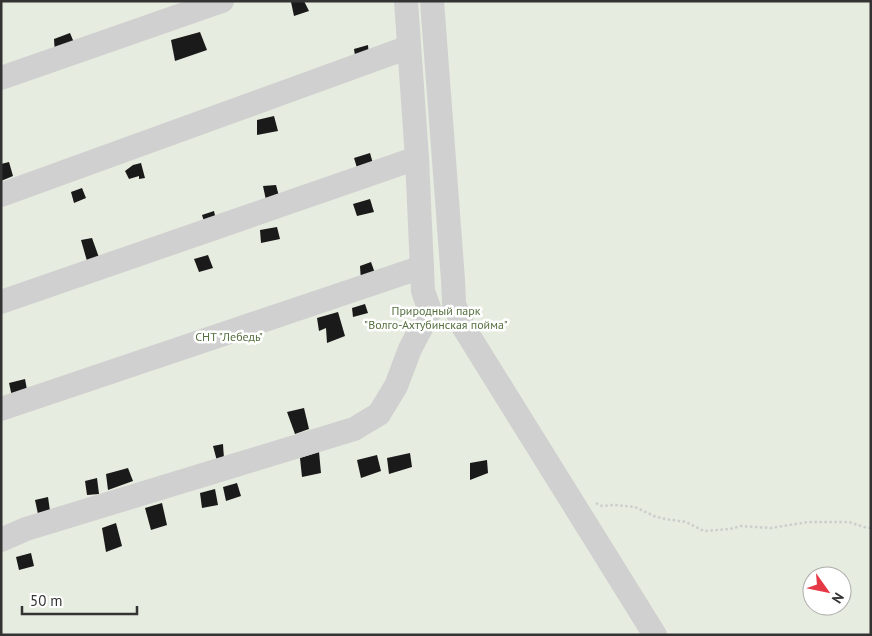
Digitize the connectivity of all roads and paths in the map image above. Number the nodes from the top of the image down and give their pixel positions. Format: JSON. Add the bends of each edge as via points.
{"nodes":[{"id":1,"x":222,"y":1,"type":"edge"},
{"id":2,"x":406,"y":1,"type":"edge"},
{"id":3,"x":432,"y":1,"type":"edge"},
{"id":4,"x":410,"y":47,"type":"junction"},
{"id":5,"x":1,"y":78,"type":"edge"},
{"id":6,"x":417,"y":158,"type":"junction"},
{"id":7,"x":1,"y":195,"type":"edge"},
{"id":8,"x":422,"y":266,"type":"junction"},
{"id":9,"x":1,"y":302,"type":"edge"},
{"id":10,"x":454,"y":304,"type":"junction"},
{"id":11,"x":430,"y":311,"type":"junction"},
{"id":12,"x":1,"y":409,"type":"edge"},
{"id":13,"x":594,"y":502,"type":"dead end"},
{"id":14,"x":871,"y":528,"type":"edge"},
{"id":15,"x":1,"y":540,"type":"edge"},
{"id":16,"x":655,"y":635,"type":"edge"}],
"edges":[{"from":1,"to":5,"type":"street"},
{"from":2,"to":4,"type":"street"},
{"from":3,"to":10,"type":"street"},
{"from":4,"to":6,"type":"street"},
{"from":4,"to":7,"type":"street"},
{"from":6,"to":8,"type":"street"},
{"from":6,"to":9,"type":"street"},
{"from":8,"to":11,"type":"street","via":[[423,291]]},
{"from":8,"to":12,"type":"street"},
{"from":10,"to":11,"type":"street"},
{"from":10,"to":16,"type":"street","via":[[464,328]]},
{"from":11,"to":15,"type":"street","via":[[380,414],[354,429],[26,529]]},
{"from":13,"to":14,"type":"path","via":[[602,506],[635,507],[654,516],[686,522],[704,531],[741,526],[771,528],[808,522],[849,522]]}]}
